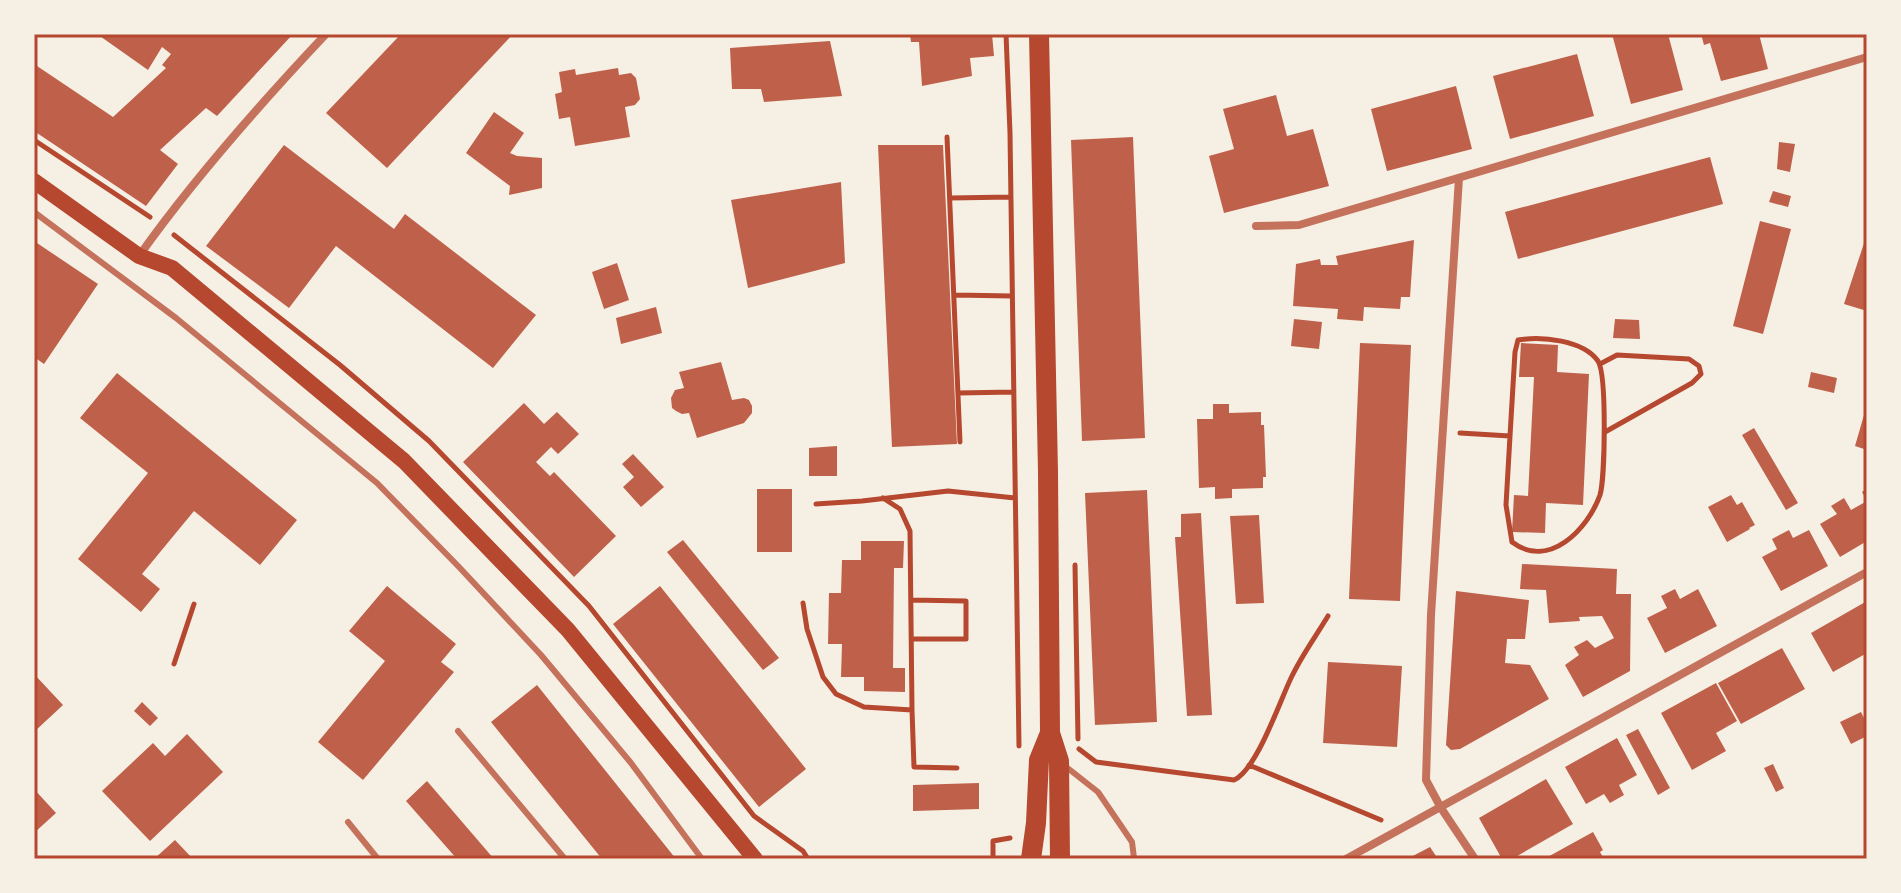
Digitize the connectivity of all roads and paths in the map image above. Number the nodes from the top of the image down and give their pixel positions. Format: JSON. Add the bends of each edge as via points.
{"nodes":[{"id":1,"x":326,"y":34,"type":"edge"},
{"id":2,"x":1006,"y":34,"type":"edge"},
{"id":3,"x":1039,"y":34,"type":"edge"},
{"id":4,"x":1867,"y":57,"type":"edge"},
{"id":5,"x":947,"y":137,"type":"dead end"},
{"id":6,"x":34,"y":140,"type":"edge"},
{"id":7,"x":1459,"y":178,"type":"junction"},
{"id":8,"x":34,"y":181,"type":"edge"},
{"id":9,"x":1011,"y":197,"type":"junction"},
{"id":10,"x":950,"y":198,"type":"junction"},
{"id":11,"x":34,"y":212,"type":"edge"},
{"id":12,"x":161,"y":225,"type":"junction"},
{"id":13,"x":1256,"y":226,"type":"dead end"},
{"id":14,"x":139,"y":256,"type":"junction"},
{"id":15,"x":954,"y":295,"type":"junction"},
{"id":16,"x":1012,"y":296,"type":"junction"},
{"id":17,"x":1600,"y":364,"type":"junction"},
{"id":18,"x":1014,"y":392,"type":"junction"},
{"id":19,"x":958,"y":393,"type":"junction"},
{"id":20,"x":1443,"y":430,"type":"junction"},
{"id":21,"x":1604,"y":432,"type":"junction"},
{"id":22,"x":1510,"y":436,"type":"junction"},
{"id":23,"x":960,"y":442,"type":"dead end"},
{"id":24,"x":883,"y":498,"type":"junction"},
{"id":25,"x":1015,"y":498,"type":"junction"},
{"id":26,"x":816,"y":504,"type":"dead end"},
{"id":27,"x":1867,"y":572,"type":"edge"},
{"id":28,"x":911,"y":600,"type":"junction"},
{"id":29,"x":803,"y":603,"type":"dead end"},
{"id":30,"x":194,"y":604,"type":"dead end"},
{"id":31,"x":1328,"y":616,"type":"dead end"},
{"id":32,"x":912,"y":639,"type":"junction"},
{"id":33,"x":174,"y":664,"type":"dead end"},
{"id":34,"x":912,"y":710,"type":"junction"},
{"id":35,"x":458,"y":731,"type":"dead end"},
{"id":36,"x":1050,"y":733,"type":"junction"},
{"id":37,"x":1019,"y":747,"type":"dead end"},
{"id":38,"x":1249,"y":765,"type":"junction"},
{"id":39,"x":1067,"y":767,"type":"junction"},
{"id":40,"x":957,"y":768,"type":"dead end"},
{"id":41,"x":1441,"y":808,"type":"junction"},
{"id":42,"x":348,"y":822,"type":"dead end"},
{"id":43,"x":1406,"y":827,"type":"junction"},
{"id":44,"x":1014,"y":848,"type":"dead end"},
{"id":45,"x":993,"y":858,"type":"edge"},
{"id":46,"x":1134,"y":858,"type":"edge"},
{"id":47,"x":378,"y":859,"type":"edge"},
{"id":48,"x":565,"y":859,"type":"edge"},
{"id":49,"x":702,"y":859,"type":"edge"},
{"id":50,"x":755,"y":859,"type":"edge"},
{"id":51,"x":1001,"y":859,"type":"edge"},
{"id":52,"x":1031,"y":859,"type":"edge"},
{"id":53,"x":1060,"y":859,"type":"edge"},
{"id":54,"x":1346,"y":859,"type":"edge"},
{"id":55,"x":1475,"y":859,"type":"edge"}],
"edges":[{"from":1,"to":12,"type":"street"},
{"from":2,"to":9,"type":"path"},
{"from":3,"to":36,"type":"main road"},
{"from":4,"to":7,"type":"street"},
{"from":5,"to":10,"type":"path"},
{"from":6,"to":12,"type":"path"},
{"from":7,"to":13,"type":"street","via":[[1299,225]]},
{"from":7,"to":20,"type":"street"},
{"from":8,"to":14,"type":"main road"},
{"from":9,"to":10,"type":"path"},
{"from":9,"to":16,"type":"path"},
{"from":10,"to":15,"type":"path"},
{"from":11,"to":49,"type":"lane","via":[[176,318],[377,483],[541,655]]},
{"from":12,"to":14,"type":"street"},
{"from":14,"to":50,"type":"main road","via":[[172,268],[404,461],[568,630]]},
{"from":15,"to":16,"type":"path"},
{"from":15,"to":19,"type":"path"},
{"from":16,"to":18,"type":"path"},
{"from":17,"to":21,"type":"path"},
{"from":17,"to":21,"type":"path","via":[[1617,355],[1689,359],[1701,374]]},
{"from":17,"to":22,"type":"path","via":[[1573,343],[1518,340]]},
{"from":18,"to":19,"type":"path"},
{"from":18,"to":25,"type":"path"},
{"from":19,"to":23,"type":"path"},
{"from":20,"to":22,"type":"path"},
{"from":20,"to":41,"type":"street","via":[[1426,780]]},
{"from":21,"to":22,"type":"path","via":[[1600,493],[1583,527],[1565,543],[1532,551],[1512,542],[1509,529]]},
{"from":24,"to":25,"type":"path","via":[[948,491]]},
{"from":24,"to":26,"type":"path"},
{"from":24,"to":28,"type":"path","via":[[900,509],[910,531]]},
{"from":25,"to":37,"type":"path"},
{"from":27,"to":41,"type":"street"},
{"from":28,"to":32,"type":"path"},
{"from":28,"to":32,"type":"path","via":[[966,601],[966,639]]},
{"from":29,"to":34,"type":"path","via":[[823,677],[836,694],[864,707]]},
{"from":30,"to":33,"type":"path"},
{"from":31,"to":38,"type":"path"},
{"from":32,"to":34,"type":"path"},
{"from":34,"to":40,"type":"path","via":[[914,767]]},
{"from":35,"to":48,"type":"lane"},
{"from":36,"to":39,"type":"main road"},
{"from":36,"to":52,"type":"main road","via":[[1039,760]]},
{"from":38,"to":39,"type":"path","via":[[1234,780],[1096,762],[1078,748]]},
{"from":38,"to":43,"type":"path"},
{"from":39,"to":46,"type":"lane","via":[[1098,792],[1132,842]]},
{"from":39,"to":53,"type":"main road"},
{"from":41,"to":43,"type":"street"},
{"from":41,"to":55,"type":"street"},
{"from":42,"to":47,"type":"lane"},
{"from":43,"to":54,"type":"street"},
{"from":44,"to":45,"type":"path","via":[[1015,837],[993,841]]},
{"from":45,"to":51,"type":"path"}]}
